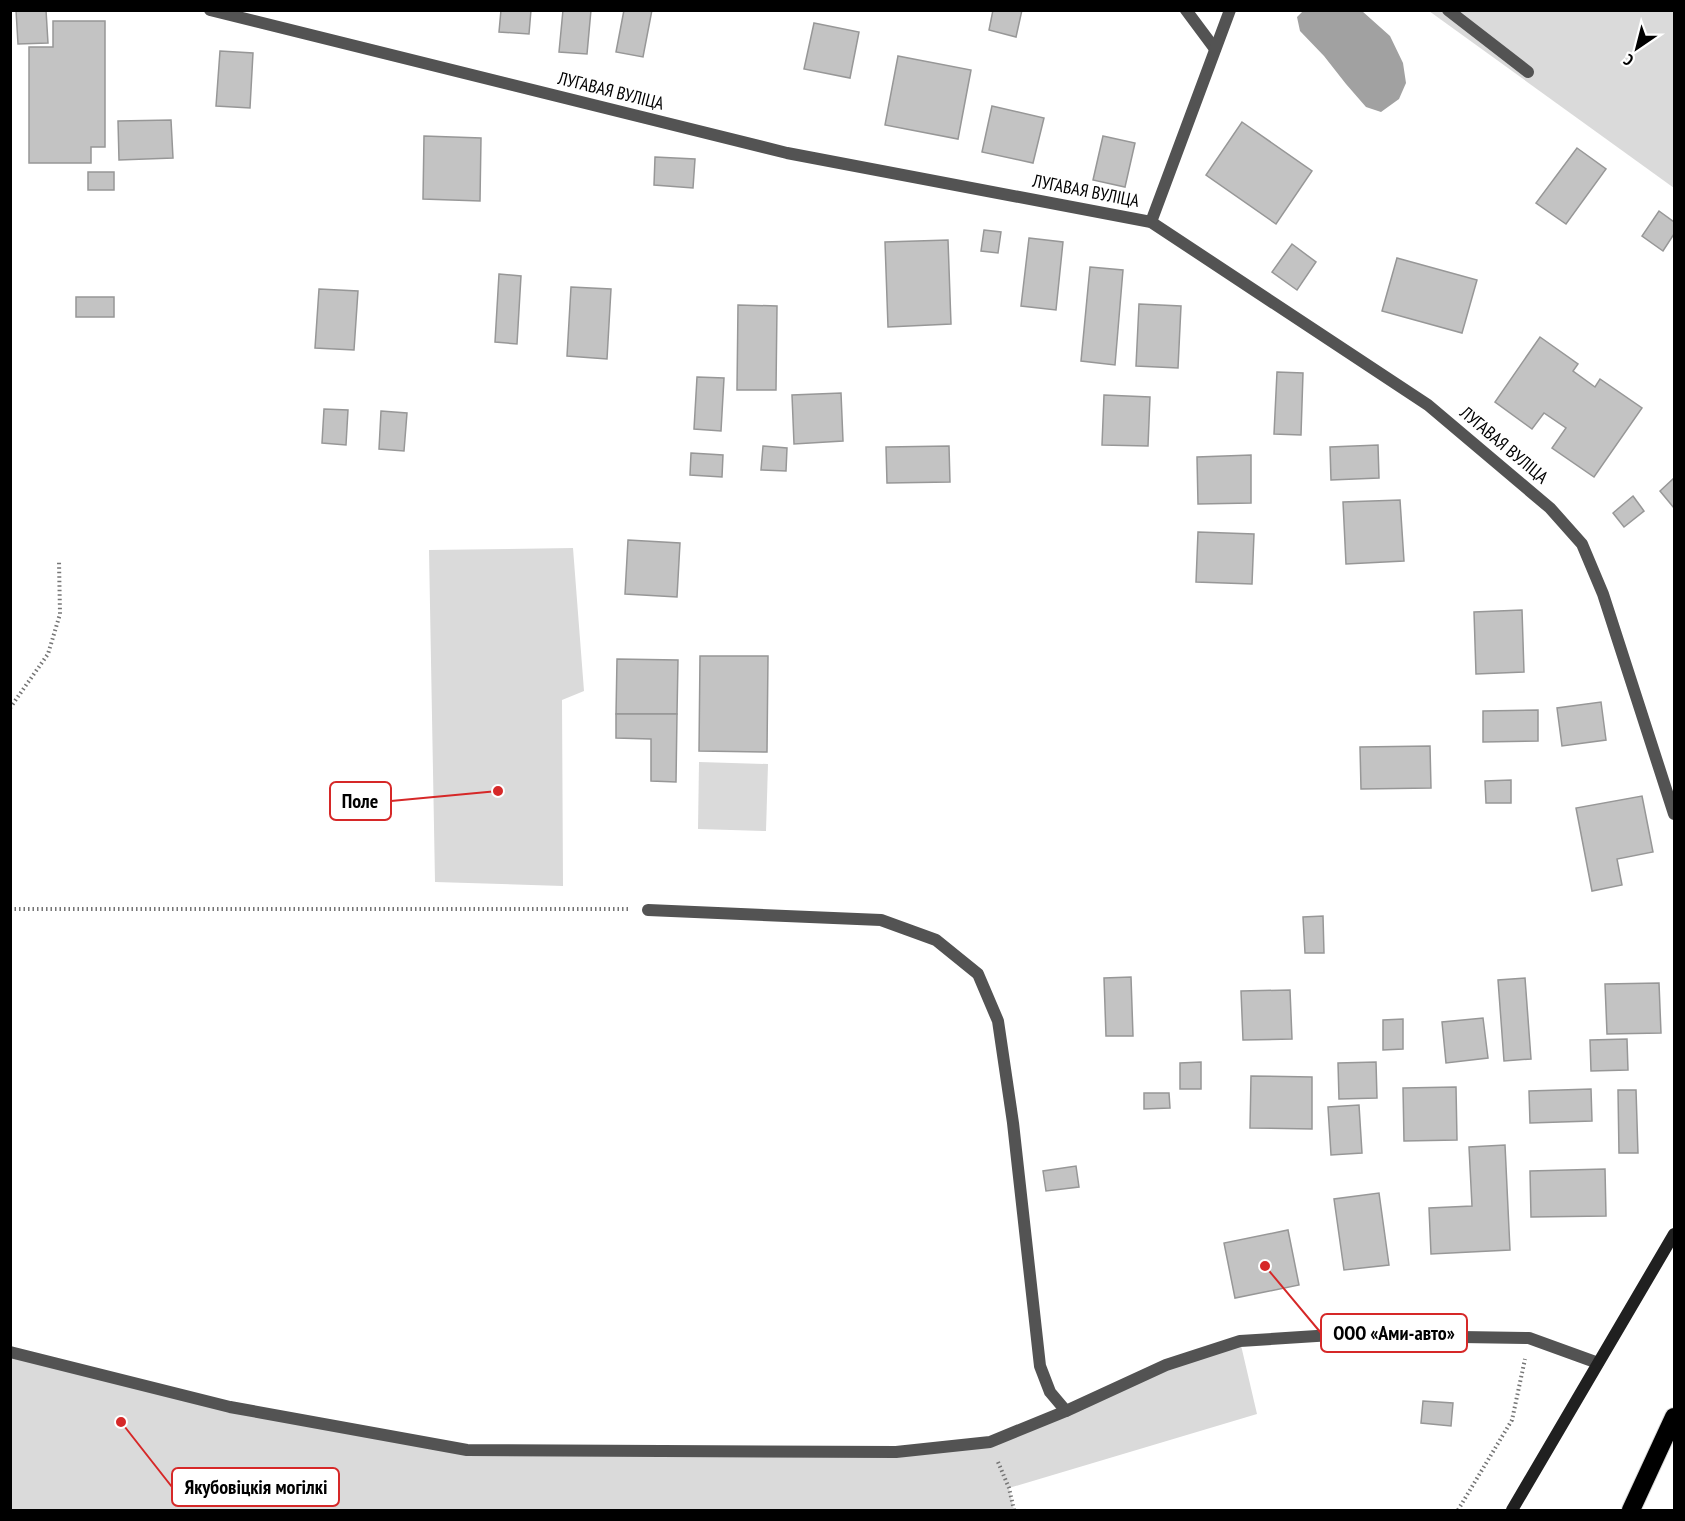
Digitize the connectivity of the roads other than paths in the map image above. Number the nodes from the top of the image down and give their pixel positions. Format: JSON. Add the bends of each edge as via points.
{"nodes":[{"id":1,"x":210,"y":10,"type":"edge"},
{"id":2,"x":1186,"y":10,"type":"edge"},
{"id":3,"x":1230,"y":10,"type":"edge"},
{"id":4,"x":1448,"y":10,"type":"edge"},
{"id":5,"x":1215,"y":49,"type":"junction"},
{"id":6,"x":1528,"y":72,"type":"dead end"},
{"id":7,"x":1151,"y":222,"type":"junction"},
{"id":8,"x":1674,"y":814,"type":"edge"},
{"id":9,"x":648,"y":910,"type":"road end"},
{"id":10,"x":1674,"y":1234,"type":"edge"},
{"id":11,"x":10,"y":1352,"type":"edge"},
{"id":12,"x":1598,"y":1363,"type":"junction"},
{"id":13,"x":1066,"y":1411,"type":"junction"},
{"id":14,"x":1674,"y":1418,"type":"edge"},
{"id":15,"x":1512,"y":1510,"type":"edge"},
{"id":16,"x":1631,"y":1510,"type":"edge"}],
"edges":[{"from":1,"to":7,"type":"street","name":"ЛУГАВАЯ ВУЛІЦА","via":[[787,153]]},
{"from":2,"to":5,"type":"street"},
{"from":3,"to":5,"type":"street"},
{"from":4,"to":6,"type":"street"},
{"from":5,"to":7,"type":"street"},
{"from":7,"to":8,"type":"street","name":"ЛУГАВАЯ ВУЛІЦА","via":[[1428,405],[1550,508],[1582,544],[1603,594]]},
{"from":9,"to":13,"type":"street","via":[[881,920],[936,940],[978,974],[998,1021],[1040,1366],[1050,1392]]},
{"from":10,"to":12,"type":"main road"},
{"from":11,"to":13,"type":"street","via":[[230,1407],[467,1450],[896,1452],[990,1442]]},
{"from":12,"to":13,"type":"street","via":[[1529,1338],[1332,1335],[1240,1341],[1166,1365]]},
{"from":12,"to":15,"type":"main road"},
{"from":14,"to":16,"type":"highway"}]}
